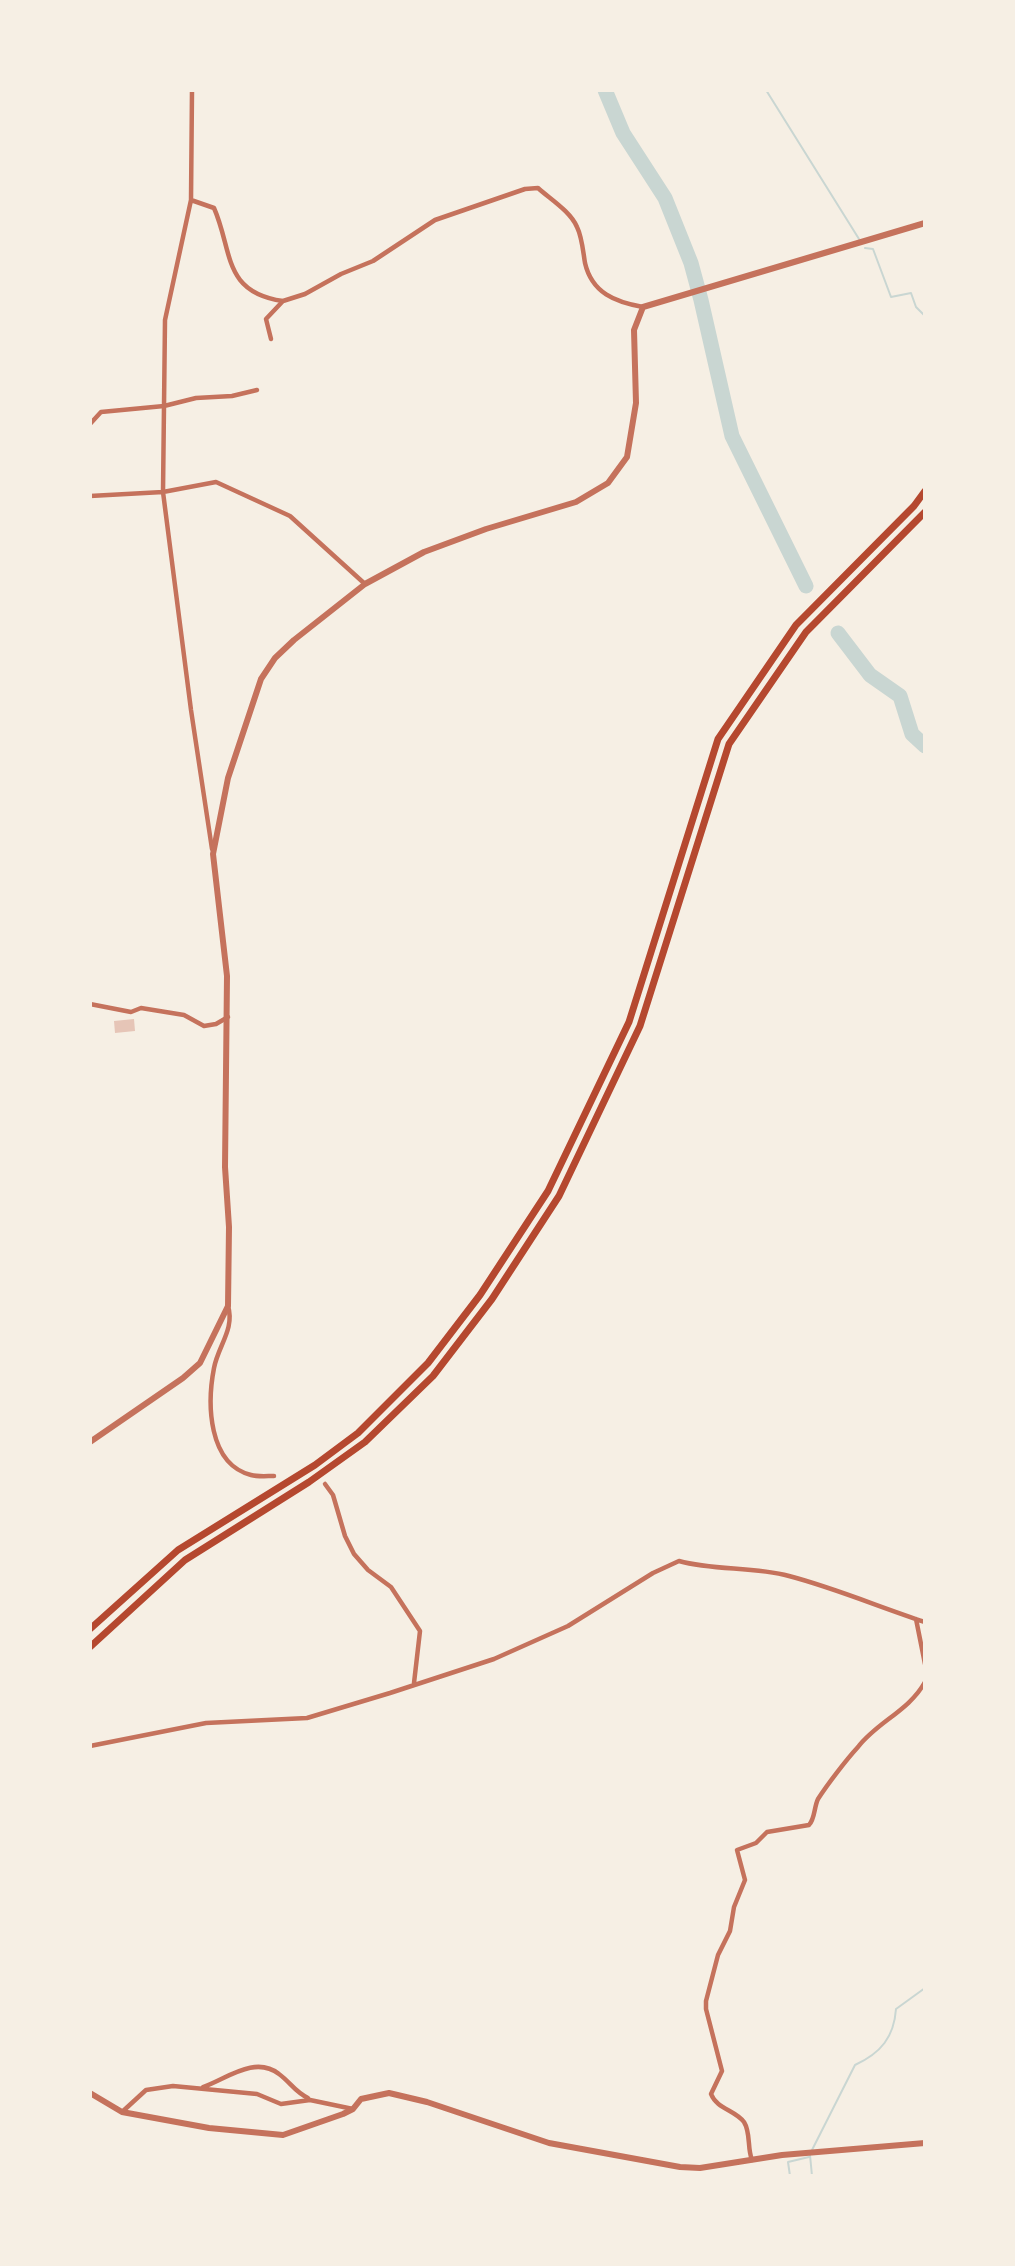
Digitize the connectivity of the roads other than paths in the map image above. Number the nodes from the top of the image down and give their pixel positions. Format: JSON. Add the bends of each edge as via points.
{"nodes":[{"id":1,"x":192,"y":90,"type":"edge"},
{"id":2,"x":191,"y":200,"type":"junction"},
{"id":3,"x":925,"y":223,"type":"edge"},
{"id":4,"x":283,"y":301,"type":"junction"},
{"id":5,"x":642,"y":307,"type":"junction"},
{"id":6,"x":271,"y":339,"type":"dead end"},
{"id":7,"x":257,"y":390,"type":"dead end"},
{"id":8,"x":164,"y":406,"type":"junction"},
{"id":9,"x":90,"y":424,"type":"edge"},
{"id":10,"x":925,"y":491,"type":"edge"},
{"id":11,"x":163,"y":492,"type":"junction"},
{"id":12,"x":90,"y":496,"type":"edge"},
{"id":13,"x":925,"y":512,"type":"edge"},
{"id":14,"x":365,"y":584,"type":"junction"},
{"id":15,"x":213,"y":854,"type":"junction"},
{"id":16,"x":90,"y":1004,"type":"edge"},
{"id":17,"x":228,"y":1017,"type":"junction"},
{"id":18,"x":228,"y":1306,"type":"junction"},
{"id":19,"x":90,"y":1443,"type":"edge"},
{"id":20,"x":274,"y":1476,"type":"dead end"},
{"id":21,"x":326,"y":1484,"type":"dead end"},
{"id":22,"x":916,"y":1619,"type":"junction"},
{"id":23,"x":925,"y":1622,"type":"edge"},
{"id":24,"x":90,"y":1629,"type":"edge"},
{"id":25,"x":90,"y":1647,"type":"edge"},
{"id":26,"x":925,"y":1664,"type":"edge"},
{"id":27,"x":925,"y":1682,"type":"edge"},
{"id":28,"x":414,"y":1683,"type":"junction"},
{"id":29,"x":90,"y":1746,"type":"edge"},
{"id":30,"x":200,"y":2088,"type":"junction"},
{"id":31,"x":90,"y":2093,"type":"edge"},
{"id":32,"x":310,"y":2100,"type":"junction"},
{"id":33,"x":353,"y":2109,"type":"junction"},
{"id":34,"x":122,"y":2112,"type":"junction"},
{"id":35,"x":925,"y":2143,"type":"edge"},
{"id":36,"x":752,"y":2160,"type":"junction"}],
"edges":[{"from":1,"to":2,"type":"street"},
{"from":2,"to":4,"type":"street","via":[[214,208],[226,240],[227,260],[236,276],[249,290]]},
{"from":2,"to":8,"type":"street","via":[[165,320]]},
{"from":3,"to":5,"type":"street"},
{"from":4,"to":5,"type":"street","via":[[373,261],[435,220],[538,188],[577,226],[586,265],[601,293],[619,303]]},
{"from":4,"to":6,"type":"street","via":[[266,319]]},
{"from":5,"to":14,"type":"street","via":[[634,330],[636,403],[627,457],[608,483],[576,502],[424,552]]},
{"from":7,"to":8,"type":"street"},
{"from":8,"to":9,"type":"street","via":[[101,412]]},
{"from":8,"to":11,"type":"street"},
{"from":10,"to":24,"type":"main road","via":[[796,625],[718,739],[629,1022],[548,1191],[480,1294],[428,1363],[358,1433],[315,1465],[178,1550]]},
{"from":11,"to":12,"type":"street"},
{"from":11,"to":14,"type":"street","via":[[216,482],[290,516]]},
{"from":11,"to":15,"type":"street"},
{"from":13,"to":25,"type":"main road","via":[[806,632],[729,744],[640,1026],[560,1196],[492,1299],[433,1376],[365,1442],[185,1560]]},
{"from":14,"to":15,"type":"street","via":[[294,640],[261,679],[228,778]]},
{"from":15,"to":17,"type":"street"},
{"from":16,"to":17,"type":"street","via":[[131,1012],[141,1008],[184,1015],[204,1026]]},
{"from":17,"to":18,"type":"street"},
{"from":18,"to":19,"type":"street","via":[[200,1363]]},
{"from":18,"to":20,"type":"street","via":[[231,1322],[214,1366],[211,1396],[218,1447],[225,1460],[241,1472]]},
{"from":21,"to":28,"type":"street","via":[[354,1554],[391,1587],[420,1631]]},
{"from":22,"to":23,"type":"street"},
{"from":22,"to":26,"type":"street"},
{"from":22,"to":28,"type":"street","via":[[787,1575],[751,1569],[702,1568],[679,1561],[652,1573],[568,1626],[494,1659]]},
{"from":27,"to":36,"type":"street","via":[[898,1713],[858,1746],[818,1801],[809,1825],[767,1832],[756,1843],[737,1850],[745,1880],[718,1955],[706,2009],[722,2070],[711,2094],[713,2100],[744,2123]]},
{"from":28,"to":29,"type":"street","via":[[306,1718],[206,1723]]},
{"from":30,"to":32,"type":"street","via":[[257,2094],[281,2104]]},
{"from":30,"to":32,"type":"street","via":[[249,2067],[259,2067],[277,2072]]},
{"from":30,"to":34,"type":"street","via":[[146,2090]]},
{"from":31,"to":34,"type":"street"},
{"from":32,"to":33,"type":"street"},
{"from":33,"to":34,"type":"street","via":[[283,2135],[209,2128]]},
{"from":33,"to":36,"type":"street","via":[[361,2099],[389,2093],[576,2150],[700,2168]]},
{"from":35,"to":36,"type":"street"}]}
